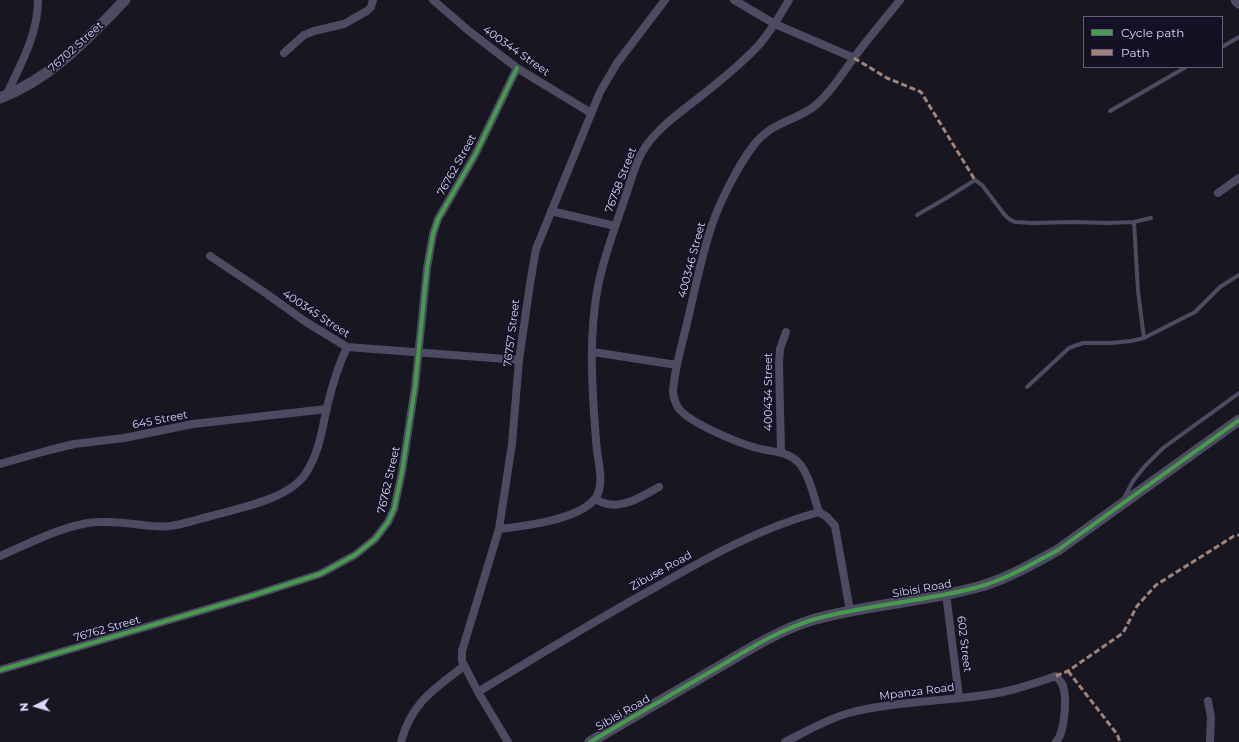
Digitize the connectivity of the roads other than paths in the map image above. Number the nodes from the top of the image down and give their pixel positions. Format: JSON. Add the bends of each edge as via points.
{"nodes":[{"id":1,"x":38,"y":0,"type":"edge"},
{"id":2,"x":125,"y":0,"type":"edge"},
{"id":3,"x":373,"y":0,"type":"edge"},
{"id":4,"x":665,"y":0,"type":"edge"},
{"id":5,"x":734,"y":0,"type":"edge"},
{"id":6,"x":789,"y":0,"type":"edge"},
{"id":7,"x":900,"y":0,"type":"edge"},
{"id":8,"x":1236,"y":0,"type":"edge"},
{"id":9,"x":436,"y":1,"type":"edge"},
{"id":10,"x":1239,"y":3,"type":"edge"},
{"id":11,"x":775,"y":24,"type":"junction"},
{"id":12,"x":1239,"y":37,"type":"edge"},
{"id":13,"x":1223,"y":46,"type":"edge"},
{"id":14,"x":284,"y":53,"type":"dead end"},
{"id":15,"x":854,"y":58,"type":"junction"},
{"id":16,"x":517,"y":68,"type":"junction"},
{"id":17,"x":1184,"y":68,"type":"edge"},
{"id":18,"x":3,"y":97,"type":"edge"},
{"id":19,"x":1110,"y":111,"type":"dead end"},
{"id":20,"x":591,"y":113,"type":"junction"},
{"id":21,"x":1239,"y":178,"type":"edge"},
{"id":22,"x":1218,"y":193,"type":"dead end"},
{"id":23,"x":552,"y":211,"type":"junction"},
{"id":24,"x":917,"y":215,"type":"dead end"},
{"id":25,"x":1151,"y":218,"type":"dead end"},
{"id":26,"x":1134,"y":222,"type":"junction"},
{"id":27,"x":615,"y":226,"type":"junction"},
{"id":28,"x":210,"y":256,"type":"dead end"},
{"id":29,"x":1239,"y":275,"type":"edge"},
{"id":30,"x":786,"y":332,"type":"dead end"},
{"id":31,"x":1144,"y":338,"type":"junction"},
{"id":32,"x":347,"y":347,"type":"junction"},
{"id":33,"x":593,"y":352,"type":"junction"},
{"id":34,"x":419,"y":353,"type":"junction"},
{"id":35,"x":520,"y":360,"type":"junction"},
{"id":36,"x":677,"y":365,"type":"junction"},
{"id":37,"x":1027,"y":387,"type":"dead end"},
{"id":38,"x":1239,"y":393,"type":"edge"},
{"id":39,"x":327,"y":409,"type":"junction"},
{"id":40,"x":1239,"y":420,"type":"edge"},
{"id":41,"x":781,"y":452,"type":"junction"},
{"id":42,"x":0,"y":464,"type":"edge"},
{"id":43,"x":659,"y":487,"type":"dead end"},
{"id":44,"x":595,"y":499,"type":"junction"},
{"id":45,"x":1122,"y":504,"type":"junction"},
{"id":46,"x":819,"y":512,"type":"junction"},
{"id":47,"x":499,"y":529,"type":"junction"},
{"id":48,"x":0,"y":556,"type":"edge"},
{"id":49,"x":946,"y":594,"type":"junction"},
{"id":50,"x":850,"y":611,"type":"junction"},
{"id":51,"x":464,"y":666,"type":"junction"},
{"id":52,"x":0,"y":670,"type":"edge"},
{"id":53,"x":478,"y":692,"type":"junction"},
{"id":54,"x":959,"y":697,"type":"junction"},
{"id":55,"x":1208,"y":702,"type":"dead end"},
{"id":56,"x":401,"y":742,"type":"edge"},
{"id":57,"x":508,"y":742,"type":"edge"},
{"id":58,"x":590,"y":742,"type":"edge"},
{"id":59,"x":785,"y":742,"type":"edge"},
{"id":60,"x":1056,"y":742,"type":"edge"},
{"id":61,"x":1210,"y":742,"type":"edge"}],
"edges":[{"from":1,"to":18,"type":"street","via":[[29,46]]},
{"from":2,"to":18,"type":"street","name":"76702 Street","via":[[61,62],[44,75]]},
{"from":3,"to":14,"type":"street","via":[[367,11],[344,24],[304,35]]},
{"from":4,"to":20,"type":"street","name":"76757 Street","via":[[617,63]]},
{"from":5,"to":11,"type":"street"},
{"from":6,"to":11,"type":"street","name":"76758 Street"},
{"from":7,"to":15,"type":"street","name":"400346 Street"},
{"from":8,"to":10,"type":"street"},
{"from":9,"to":16,"type":"street","name":"400344 Street","via":[[469,31]]},
{"from":11,"to":15,"type":"street"},
{"from":11,"to":27,"type":"street","name":"76758 Street","via":[[756,48],[656,134],[646,146],[633,173]]},
{"from":12,"to":13,"type":"lane"},
{"from":15,"to":36,"type":"street","name":"400346 Street","via":[[828,94],[816,105],[771,128],[745,157],[713,223],[698,273]]},
{"from":16,"to":20,"type":"street","name":"400344 Street"},
{"from":16,"to":34,"type":"street","name":"76762 Street","via":[[475,155],[438,219],[427,268]]},
{"from":17,"to":19,"type":"lane"},
{"from":20,"to":23,"type":"street","name":"76757 Street"},
{"from":21,"to":22,"type":"street"},
{"from":23,"to":27,"type":"street"},
{"from":23,"to":35,"type":"street","name":"76757 Street","via":[[536,249]]},
{"from":24,"to":26,"type":"lane","via":[[975,180],[982,184],[1009,219],[1021,223]]},
{"from":25,"to":26,"type":"lane"},
{"from":26,"to":31,"type":"lane"},
{"from":27,"to":33,"type":"street","name":"76758 Street","via":[[595,303]]},
{"from":28,"to":32,"type":"street","name":"400345 Street"},
{"from":29,"to":31,"type":"lane","via":[[1220,287],[1195,312]]},
{"from":30,"to":41,"type":"street","name":"400434 Street","via":[[778,363]]},
{"from":31,"to":37,"type":"lane","via":[[1111,343],[1083,343],[1069,348]]},
{"from":32,"to":34,"type":"street","name":"400345 Street"},
{"from":32,"to":39,"type":"street","via":[[340,362]]},
{"from":33,"to":36,"type":"street"},
{"from":33,"to":44,"type":"street","name":"76758 Street","via":[[592,390],[600,477]]},
{"from":34,"to":35,"type":"street","name":"400345 Street"},
{"from":34,"to":52,"type":"street","name":"76762 Street","via":[[402,472],[394,509],[382,532],[355,555],[320,574],[291,584]]},
{"from":35,"to":47,"type":"street","name":"76757 Street","via":[[512,444]]},
{"from":36,"to":41,"type":"street","name":"400346 Street","via":[[674,402],[689,417],[709,429],[745,444]]},
{"from":38,"to":45,"type":"lane","via":[[1163,448],[1133,481]]},
{"from":39,"to":42,"type":"street","name":"645 Street","via":[[192,424],[124,438],[74,444]]},
{"from":39,"to":48,"type":"street","via":[[321,439],[313,461],[297,484],[284,492],[257,503],[170,526],[109,522],[74,526]]},
{"from":40,"to":45,"type":"street","name":"Sibisi Road"},
{"from":41,"to":46,"type":"street","name":"400346 Street","via":[[792,457],[802,467]]},
{"from":43,"to":44,"type":"street","via":[[640,498],[623,503],[608,504]]},
{"from":44,"to":47,"type":"street","via":[[577,511],[552,520]]},
{"from":45,"to":49,"type":"street","name":"Sibisi Road","via":[[1058,550],[1035,563],[979,587]]},
{"from":46,"to":50,"type":"street","via":[[835,526]]},
{"from":46,"to":53,"type":"street","name":"Zibuse Road","via":[[761,532],[705,559],[576,632]]},
{"from":47,"to":51,"type":"street","name":"76757 Street","via":[[463,643],[461,655]]},
{"from":49,"to":50,"type":"street","name":"Sibisi Road"},
{"from":49,"to":54,"type":"street","name":"602 Street"},
{"from":50,"to":58,"type":"street","name":"Sibisi Road","via":[[812,620],[777,634]]},
{"from":51,"to":53,"type":"street","name":"76757 Street"},
{"from":51,"to":56,"type":"street","via":[[416,706]]},
{"from":53,"to":57,"type":"street"},
{"from":54,"to":59,"type":"street","name":"Mpanza Road","via":[[891,705],[848,714]]},
{"from":54,"to":60,"type":"street","name":"Mpanza Road","via":[[1002,692],[1056,676],[1063,686],[1064,710],[1064,724]]},
{"from":55,"to":61,"type":"street","via":[[1211,718]]}]}
